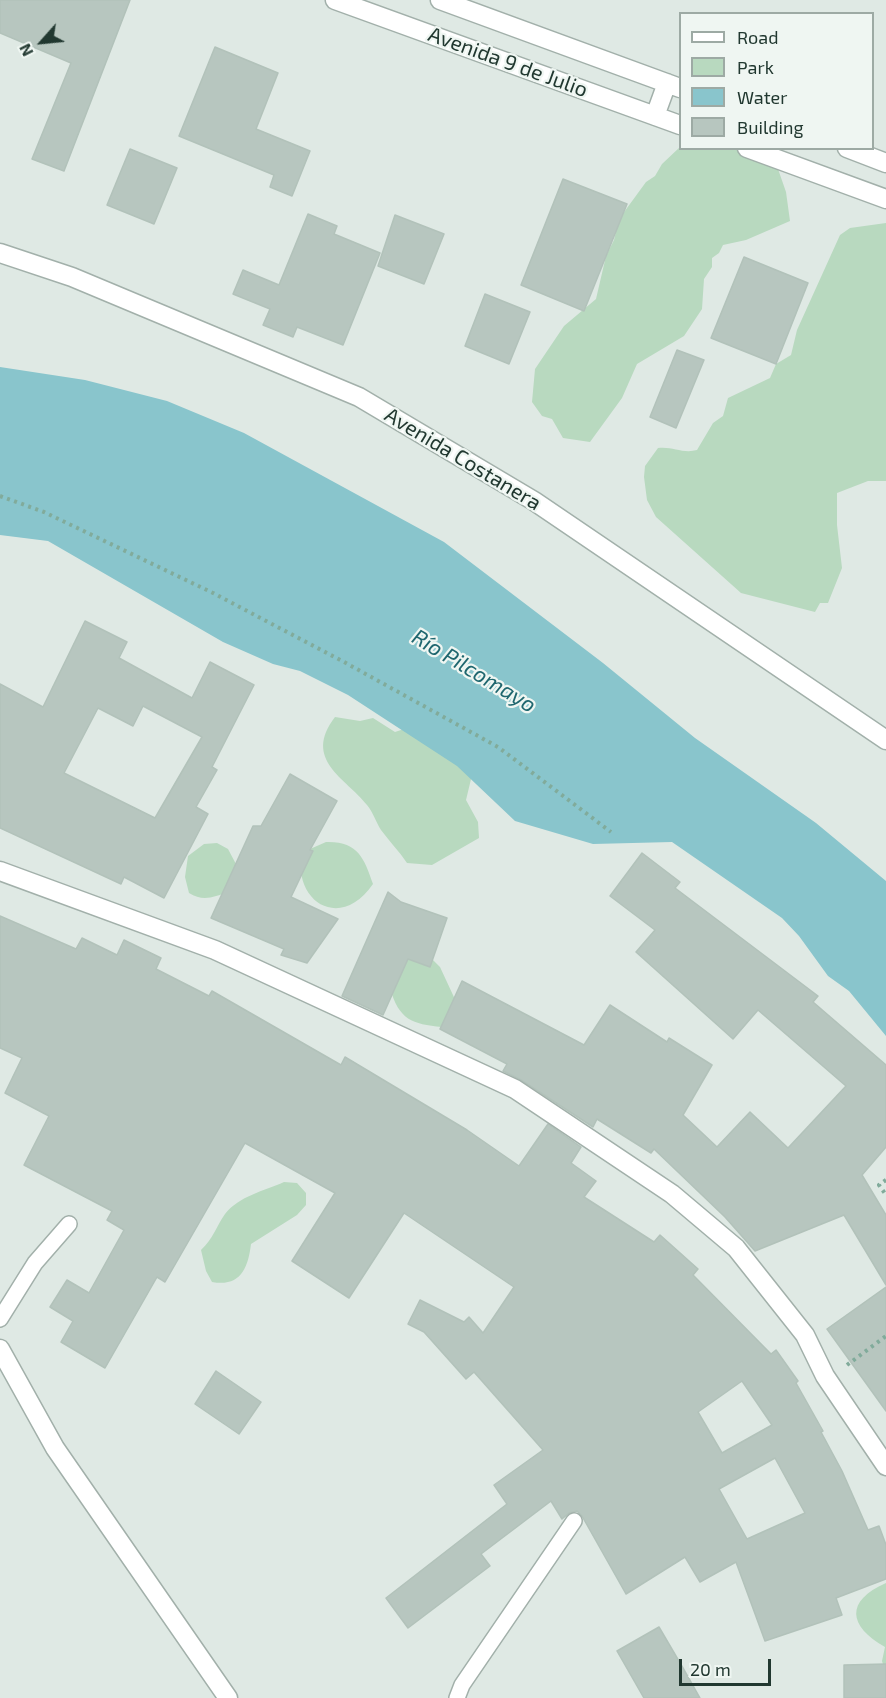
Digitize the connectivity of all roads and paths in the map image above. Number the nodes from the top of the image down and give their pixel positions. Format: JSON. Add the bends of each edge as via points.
{"nodes":[{"id":1,"x":335,"y":0,"type":"edge"},
{"id":2,"x":440,"y":0,"type":"edge"},
{"id":3,"x":674,"y":86,"type":"edge"},
{"id":4,"x":655,"y":116,"type":"junction"},
{"id":5,"x":679,"y":124,"type":"edge"},
{"id":6,"x":752,"y":150,"type":"edge"},
{"id":7,"x":852,"y":150,"type":"edge"},
{"id":8,"x":886,"y":163,"type":"edge"},
{"id":9,"x":886,"y":199,"type":"edge"},
{"id":10,"x":0,"y":254,"type":"edge"},
{"id":11,"x":0,"y":496,"type":"edge"},
{"id":12,"x":886,"y":740,"type":"edge"},
{"id":13,"x":611,"y":832,"type":"dead end"},
{"id":14,"x":0,"y":871,"type":"edge"},
{"id":15,"x":886,"y":1180,"type":"edge"},
{"id":16,"x":886,"y":1195,"type":"edge"},
{"id":17,"x":69,"y":1224,"type":"dead end"},
{"id":18,"x":0,"y":1319,"type":"edge"},
{"id":19,"x":886,"y":1336,"type":"edge"},
{"id":20,"x":0,"y":1349,"type":"edge"},
{"id":21,"x":825,"y":1376,"type":"junction"},
{"id":22,"x":886,"y":1467,"type":"edge"},
{"id":23,"x":574,"y":1521,"type":"dead end"},
{"id":24,"x":228,"y":1698,"type":"edge"},
{"id":25,"x":457,"y":1698,"type":"edge"}],
"edges":[{"from":1,"to":4,"type":"street","name":"Avenida 9 de Julio"},
{"from":2,"to":3,"type":"street","name":"Avenida 9 de Julio"},
{"from":3,"to":4,"type":"street"},
{"from":4,"to":5,"type":"street","name":"Avenida 9 de Julio"},
{"from":6,"to":9,"type":"street"},
{"from":7,"to":8,"type":"street"},
{"from":10,"to":12,"type":"street","name":"Avenida Costanera","via":[[72,277],[359,397],[534,501]]},
{"from":11,"to":13,"type":"path","via":[[44,512],[202,588],[498,747]]},
{"from":14,"to":21,"type":"street","via":[[215,950],[515,1089],[672,1194],[736,1248],[805,1335]]},
{"from":15,"to":16,"type":"path","via":[[879,1185]]},
{"from":17,"to":18,"type":"lane","via":[[35,1263]]},
{"from":19,"to":21,"type":"path","via":[[846,1367]]},
{"from":20,"to":24,"type":"street","via":[[55,1448]]},
{"from":21,"to":22,"type":"street"},
{"from":23,"to":25,"type":"lane"}]}
